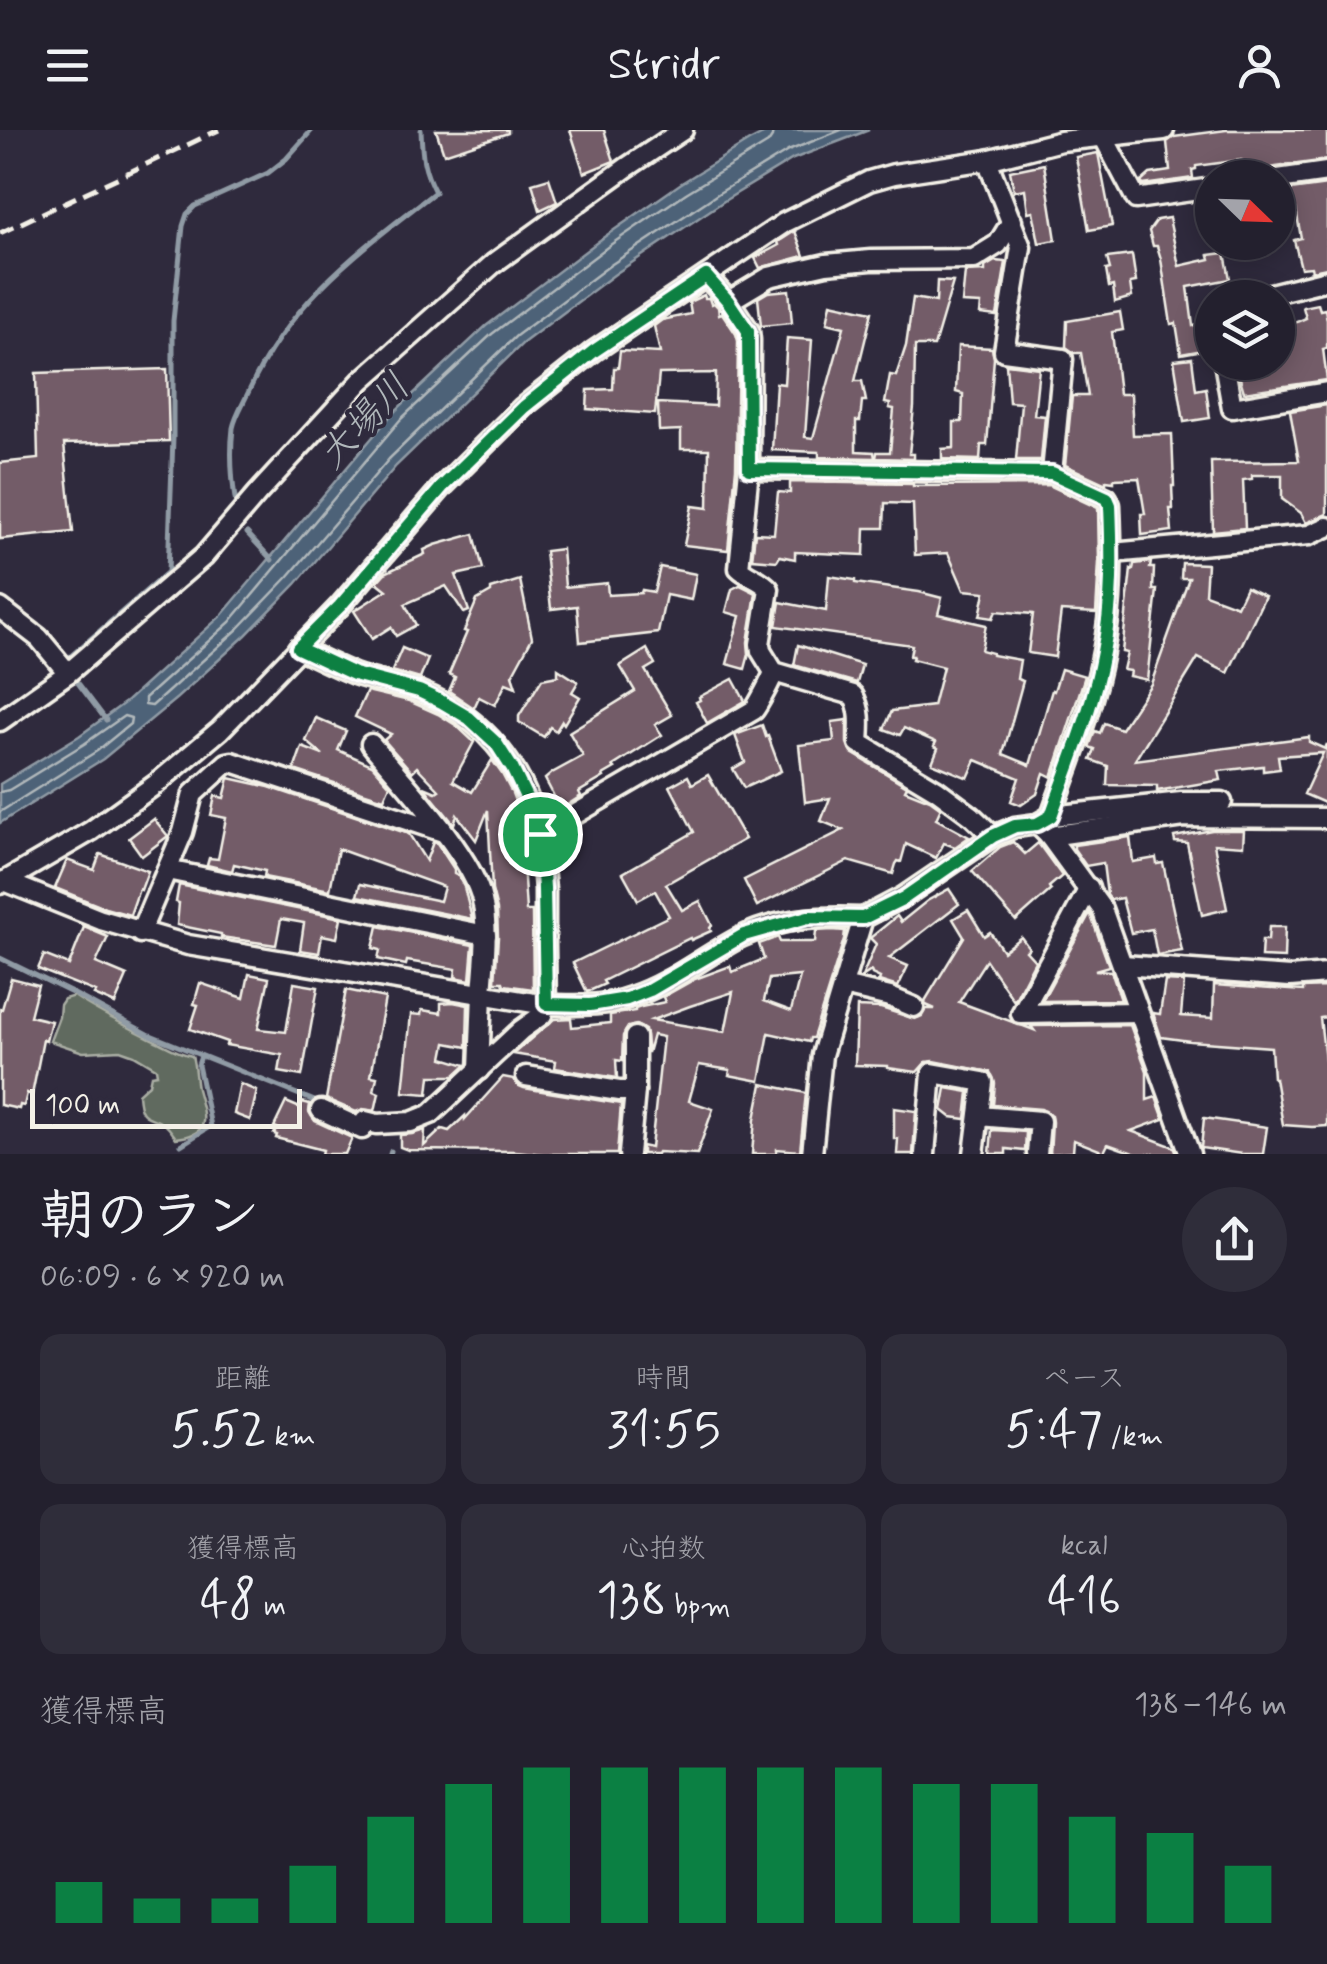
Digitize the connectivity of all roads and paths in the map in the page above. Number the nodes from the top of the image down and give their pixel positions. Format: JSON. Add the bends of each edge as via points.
{"nodes":[{"id":1,"x":683,"y":130,"type":"edge"},
{"id":2,"x":1164,"y":130,"type":"edge"},
{"id":3,"x":1104,"y":138,"type":"junction"},
{"id":4,"x":987,"y":160,"type":"junction"},
{"id":5,"x":1327,"y":172,"type":"edge"},
{"id":6,"x":1295,"y":177,"type":"edge"},
{"id":7,"x":1195,"y":190,"type":"edge"},
{"id":8,"x":1012,"y":222,"type":"junction"},
{"id":9,"x":706,"y":276,"type":"junction"},
{"id":10,"x":1327,"y":280,"type":"edge"},
{"id":11,"x":1295,"y":288,"type":"edge"},
{"id":12,"x":728,"y":301,"type":"junction"},
{"id":13,"x":1227,"y":380,"type":"edge"},
{"id":14,"x":1327,"y":392,"type":"edge"},
{"id":15,"x":749,"y":469,"type":"junction"},
{"id":16,"x":1052,"y":473,"type":"junction"},
{"id":17,"x":1327,"y":527,"type":"edge"},
{"id":18,"x":1112,"y":553,"type":"junction"},
{"id":19,"x":0,"y":608,"type":"edge"},
{"id":20,"x":298,"y":648,"type":"junction"},
{"id":21,"x":774,"y":672,"type":"junction"},
{"id":22,"x":68,"y":673,"type":"junction"},
{"id":23,"x":0,"y":721,"type":"edge"},
{"id":24,"x":371,"y":744,"type":"dead end"},
{"id":25,"x":1222,"y":802,"type":"dead end"},
{"id":26,"x":1327,"y":818,"type":"edge"},
{"id":27,"x":1046,"y":825,"type":"junction"},
{"id":28,"x":443,"y":832,"type":"junction"},
{"id":29,"x":540,"y":834,"type":"junction"},
{"id":30,"x":993,"y":836,"type":"junction"},
{"id":31,"x":167,"y":870,"type":"junction"},
{"id":32,"x":2,"y":883,"type":"edge"},
{"id":33,"x":1089,"y":888,"type":"junction"},
{"id":34,"x":863,"y":918,"type":"junction"},
{"id":35,"x":140,"y":933,"type":"junction"},
{"id":36,"x":486,"y":935,"type":"junction"},
{"id":37,"x":1123,"y":965,"type":"junction"},
{"id":38,"x":1327,"y":974,"type":"edge"},
{"id":39,"x":843,"y":986,"type":"junction"},
{"id":40,"x":482,"y":995,"type":"junction"},
{"id":41,"x":546,"y":1004,"type":"junction"},
{"id":42,"x":914,"y":1008,"type":"dead end"},
{"id":43,"x":1138,"y":1012,"type":"junction"},
{"id":44,"x":635,"y":1037,"type":"dead end"},
{"id":45,"x":479,"y":1070,"type":"junction"},
{"id":46,"x":526,"y":1076,"type":"dead end"},
{"id":47,"x":636,"y":1092,"type":"junction"},
{"id":48,"x":322,"y":1110,"type":"dead end"},
{"id":49,"x":979,"y":1116,"type":"junction"},
{"id":50,"x":630,"y":1154,"type":"edge"},
{"id":51,"x":812,"y":1154,"type":"edge"},
{"id":52,"x":925,"y":1154,"type":"edge"},
{"id":53,"x":974,"y":1154,"type":"edge"},
{"id":54,"x":1037,"y":1154,"type":"edge"},
{"id":55,"x":1190,"y":1154,"type":"edge"}],
"edges":[{"from":1,"to":22,"type":"street","via":[[449,302],[362,380],[204,556]]},
{"from":2,"to":3,"type":"street"},
{"from":3,"to":4,"type":"street"},
{"from":3,"to":7,"type":"street","via":[[1136,199]]},
{"from":4,"to":8,"type":"street"},
{"from":4,"to":9,"type":"street","via":[[869,181],[784,223]]},
{"from":5,"to":6,"type":"street"},
{"from":8,"to":12,"type":"street","via":[[998,244],[974,259],[826,264],[769,277]]},
{"from":8,"to":16,"type":"street","via":[[1020,248],[1004,351],[1063,359]]},
{"from":9,"to":12,"type":"street"},
{"from":9,"to":20,"type":"street","via":[[524,407],[442,487]]},
{"from":10,"to":11,"type":"street"},
{"from":12,"to":15,"type":"street","via":[[750,340]]},
{"from":13,"to":14,"type":"street","via":[[1232,408]]},
{"from":15,"to":16,"type":"street"},
{"from":15,"to":21,"type":"street","via":[[739,568],[769,589],[760,644]]},
{"from":16,"to":18,"type":"street","via":[[1107,498]]},
{"from":17,"to":18,"type":"street","via":[[1309,535]]},
{"from":18,"to":27,"type":"street","via":[[1096,686]]},
{"from":19,"to":22,"type":"street","via":[[39,638]]},
{"from":20,"to":29,"type":"street","via":[[354,674],[419,691],[469,718],[512,768]]},
{"from":20,"to":32,"type":"street","via":[[220,730],[156,784]]},
{"from":21,"to":29,"type":"street","via":[[754,710]]},
{"from":21,"to":30,"type":"street","via":[[853,695],[859,743],[937,790]]},
{"from":22,"to":23,"type":"street"},
{"from":24,"to":28,"type":"street"},
{"from":25,"to":27,"type":"street","via":[[1182,802]]},
{"from":26,"to":27,"type":"street"},
{"from":27,"to":30,"type":"street","via":[[1015,826]]},
{"from":27,"to":33,"type":"street"},
{"from":28,"to":31,"type":"street","via":[[232,762],[193,794]]},
{"from":28,"to":36,"type":"street","via":[[477,882]]},
{"from":29,"to":41,"type":"street"},
{"from":30,"to":34,"type":"street"},
{"from":31,"to":35,"type":"street"},
{"from":31,"to":36,"type":"street"},
{"from":32,"to":35,"type":"street"},
{"from":33,"to":37,"type":"street"},
{"from":33,"to":43,"type":"street","via":[[1022,1014]]},
{"from":34,"to":39,"type":"street"},
{"from":34,"to":41,"type":"street","via":[[808,917],[744,935],[627,999]]},
{"from":35,"to":40,"type":"street"},
{"from":36,"to":40,"type":"street"},
{"from":37,"to":38,"type":"street"},
{"from":37,"to":43,"type":"street"},
{"from":39,"to":42,"type":"street"},
{"from":39,"to":51,"type":"street","via":[[822,1055]]},
{"from":40,"to":41,"type":"street"},
{"from":40,"to":45,"type":"street"},
{"from":41,"to":45,"type":"street","via":[[542,1015]]},
{"from":43,"to":55,"type":"street"},
{"from":44,"to":47,"type":"street"},
{"from":45,"to":48,"type":"street","via":[[431,1114],[411,1122],[366,1121],[362,1129]]},
{"from":46,"to":47,"type":"street"},
{"from":47,"to":50,"type":"street"},
{"from":49,"to":52,"type":"street","via":[[983,1082],[932,1073]]},
{"from":49,"to":53,"type":"street"},
{"from":49,"to":54,"type":"street","via":[[1040,1121]]}]}
